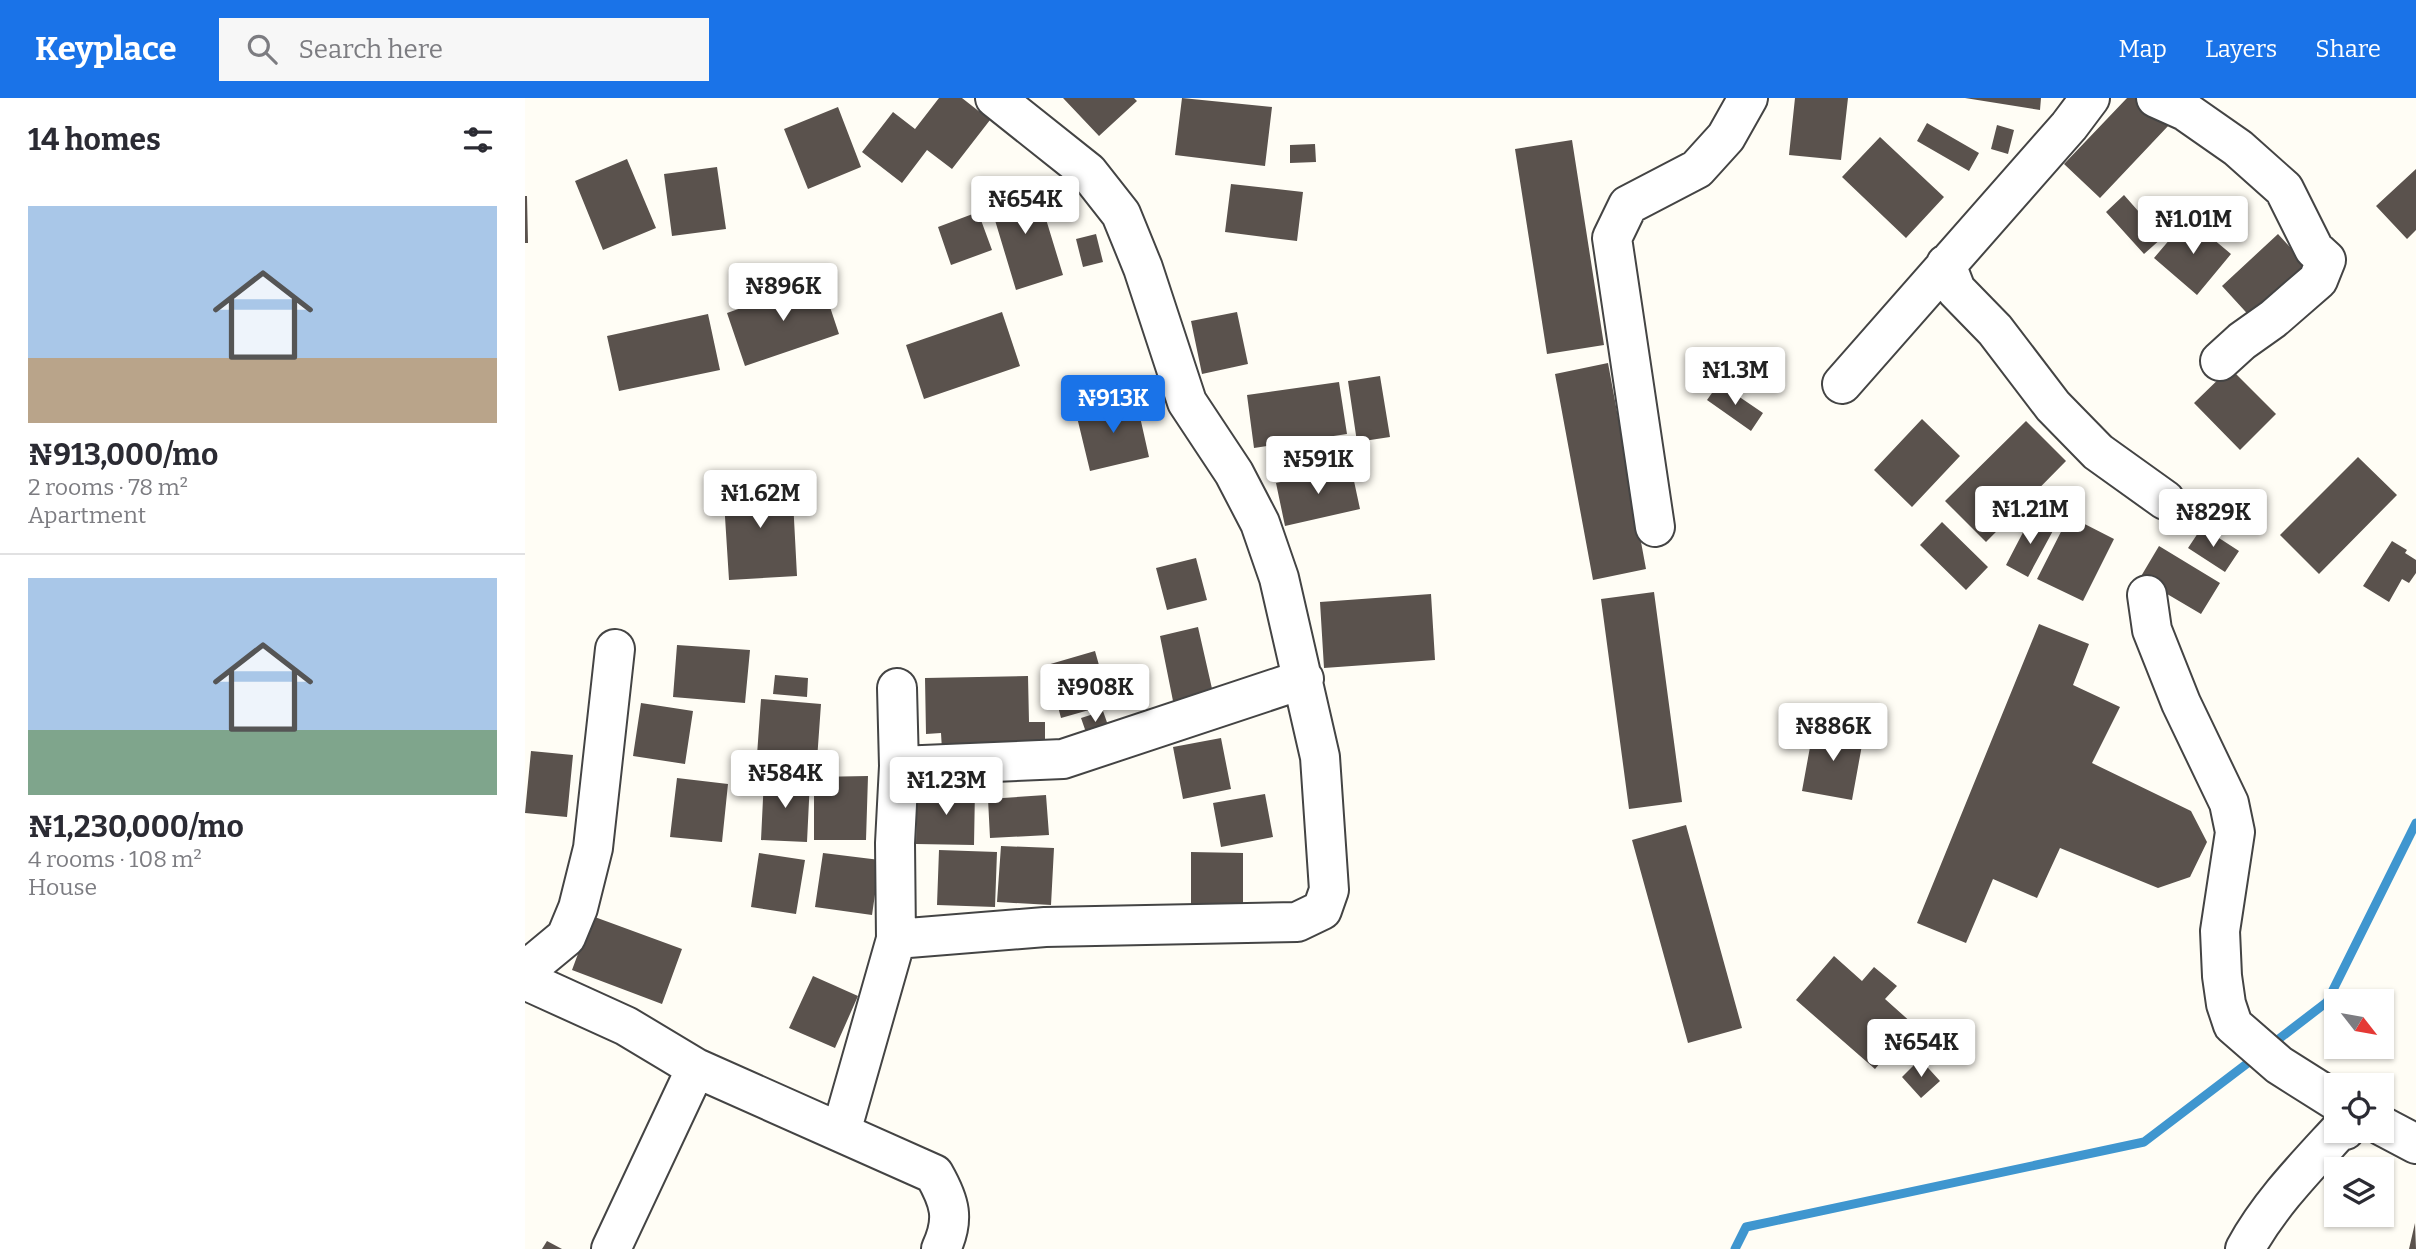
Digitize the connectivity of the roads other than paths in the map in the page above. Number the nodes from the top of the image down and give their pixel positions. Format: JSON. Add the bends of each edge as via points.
{"nodes":[{"id":1,"x":995,"y":98,"type":"edge"},
{"id":2,"x":1748,"y":98,"type":"edge"},
{"id":3,"x":2090,"y":98,"type":"edge"},
{"id":4,"x":2156,"y":98,"type":"edge"},
{"id":5,"x":1946,"y":264,"type":"junction"},
{"id":6,"x":2220,"y":361,"type":"dead end"},
{"id":7,"x":1842,"y":384,"type":"dead end"},
{"id":8,"x":2165,"y":500,"type":"dead end"},
{"id":9,"x":1655,"y":527,"type":"dead end"},
{"id":10,"x":2147,"y":595,"type":"dead end"},
{"id":11,"x":615,"y":649,"type":"dead end"},
{"id":12,"x":1304,"y":680,"type":"junction"},
{"id":13,"x":897,"y":688,"type":"dead end"},
{"id":14,"x":899,"y":766,"type":"junction"},
{"id":15,"x":896,"y":939,"type":"junction"},
{"id":16,"x":525,"y":968,"type":"edge"},
{"id":17,"x":525,"y":980,"type":"edge"},
{"id":18,"x":696,"y":1068,"type":"junction"},
{"id":19,"x":2324,"y":1093,"type":"edge"},
{"id":20,"x":841,"y":1132,"type":"junction"},
{"id":21,"x":2394,"y":1132,"type":"edge"},
{"id":22,"x":2328,"y":1143,"type":"edge"},
{"id":23,"x":2416,"y":1144,"type":"edge"},
{"id":24,"x":611,"y":1249,"type":"edge"},
{"id":25,"x":941,"y":1249,"type":"edge"},
{"id":26,"x":2245,"y":1249,"type":"edge"}],
"edges":[{"from":1,"to":12,"type":"street","via":[[1088,172],[1121,214],[1187,402],[1234,473],[1260,523]]},
{"from":2,"to":9,"type":"street","via":[[1725,137],[1697,169],[1627,205],[1612,238]]},
{"from":3,"to":5,"type":"street"},
{"from":4,"to":6,"type":"street","via":[[2185,111],[2238,148],[2284,190],[2313,249],[2326,260],[2318,280]]},
{"from":5,"to":7,"type":"street"},
{"from":5,"to":8,"type":"street","via":[[1956,290],[1995,330],[2053,406],[2098,452]]},
{"from":10,"to":19,"type":"street","via":[[2152,630],[2229,803],[2235,832],[2220,931],[2222,976],[2233,1025],[2279,1065]]},
{"from":11,"to":16,"type":"street","via":[[593,848],[578,908],[566,937]]},
{"from":12,"to":14,"type":"street","via":[[1063,759]]},
{"from":12,"to":15,"type":"street","via":[[1320,757],[1329,890],[1322,910],[1297,922],[1045,927]]},
{"from":13,"to":14,"type":"street"},
{"from":14,"to":15,"type":"street"},
{"from":15,"to":20,"type":"street"},
{"from":17,"to":18,"type":"street","via":[[626,1026]]},
{"from":18,"to":20,"type":"street"},
{"from":18,"to":24,"type":"street"},
{"from":20,"to":25,"type":"street","via":[[934,1174],[946,1195],[950,1229]]},
{"from":21,"to":23,"type":"street"},
{"from":22,"to":26,"type":"street","via":[[2260,1223]]}]}
